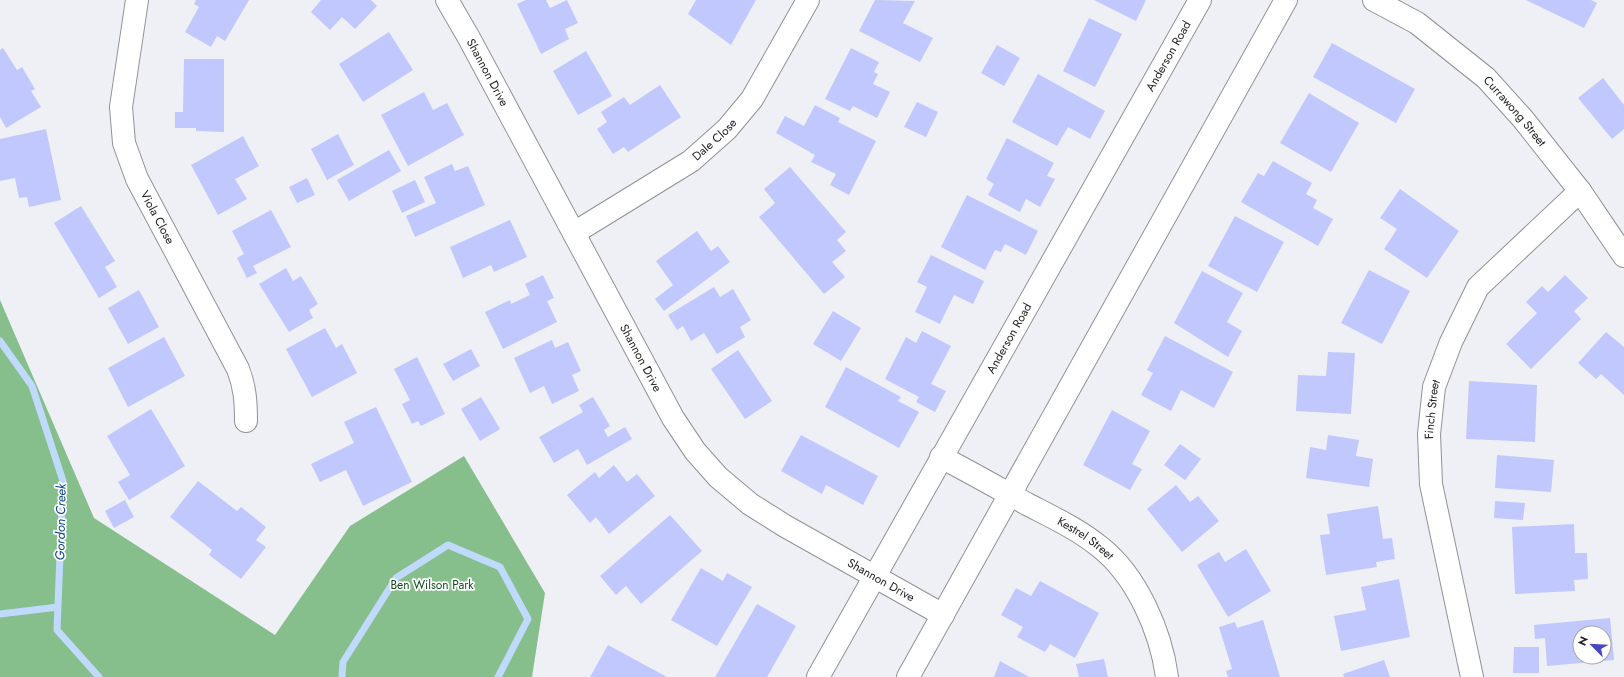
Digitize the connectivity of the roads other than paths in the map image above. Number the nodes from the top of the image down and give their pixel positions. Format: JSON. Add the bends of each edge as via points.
{"nodes":[{"id":1,"x":137,"y":0,"type":"edge"},
{"id":2,"x":447,"y":0,"type":"edge"},
{"id":3,"x":808,"y":0,"type":"edge"},
{"id":4,"x":1200,"y":0,"type":"edge"},
{"id":5,"x":1286,"y":0,"type":"edge"},
{"id":6,"x":1374,"y":0,"type":"edge"},
{"id":7,"x":1580,"y":191,"type":"junction"},
{"id":8,"x":574,"y":233,"type":"junction"},
{"id":9,"x":1624,"y":256,"type":"edge"},
{"id":10,"x":246,"y":421,"type":"dead end"},
{"id":11,"x":941,"y":457,"type":"junction"},
{"id":12,"x":1011,"y":495,"type":"junction"},
{"id":13,"x":874,"y":577,"type":"junction"},
{"id":14,"x":943,"y":615,"type":"junction"},
{"id":15,"x":818,"y":677,"type":"edge"},
{"id":16,"x":908,"y":677,"type":"edge"},
{"id":17,"x":1167,"y":677,"type":"edge"},
{"id":18,"x":1472,"y":677,"type":"edge"}],
"edges":[{"from":1,"to":10,"type":"street","name":"Viola Close","via":[[121,107],[124,143],[137,179],[238,369],[244,383]]},
{"from":2,"to":8,"type":"street","name":"Shannon Drive"},
{"from":3,"to":8,"type":"street","name":"Dale Close","via":[[752,99],[727,129],[691,161]]},
{"from":4,"to":11,"type":"street","name":"Anderson Road"},
{"from":5,"to":12,"type":"street"},
{"from":6,"to":7,"type":"street","name":"Currawong Street","via":[[1417,23],[1486,78]]},
{"from":7,"to":9,"type":"street","name":"Currawong Street"},
{"from":7,"to":18,"type":"street","name":"Finch Street","via":[[1478,287],[1451,342],[1434,387],[1429,434],[1431,484]]},
{"from":8,"to":13,"type":"street","name":"Shannon Drive","via":[[673,418],[695,451],[718,477],[750,504]]},
{"from":11,"to":12,"type":"street","name":"Kestrel Street"},
{"from":11,"to":13,"type":"street","name":"Anderson Road"},
{"from":12,"to":14,"type":"street"},
{"from":12,"to":17,"type":"street","name":"Kestrel Street","via":[[1095,543],[1124,572],[1146,605],[1160,639]]},
{"from":13,"to":14,"type":"street","name":"Shannon Drive"},
{"from":13,"to":15,"type":"street","name":"Anderson Road"},
{"from":14,"to":16,"type":"street"}]}
